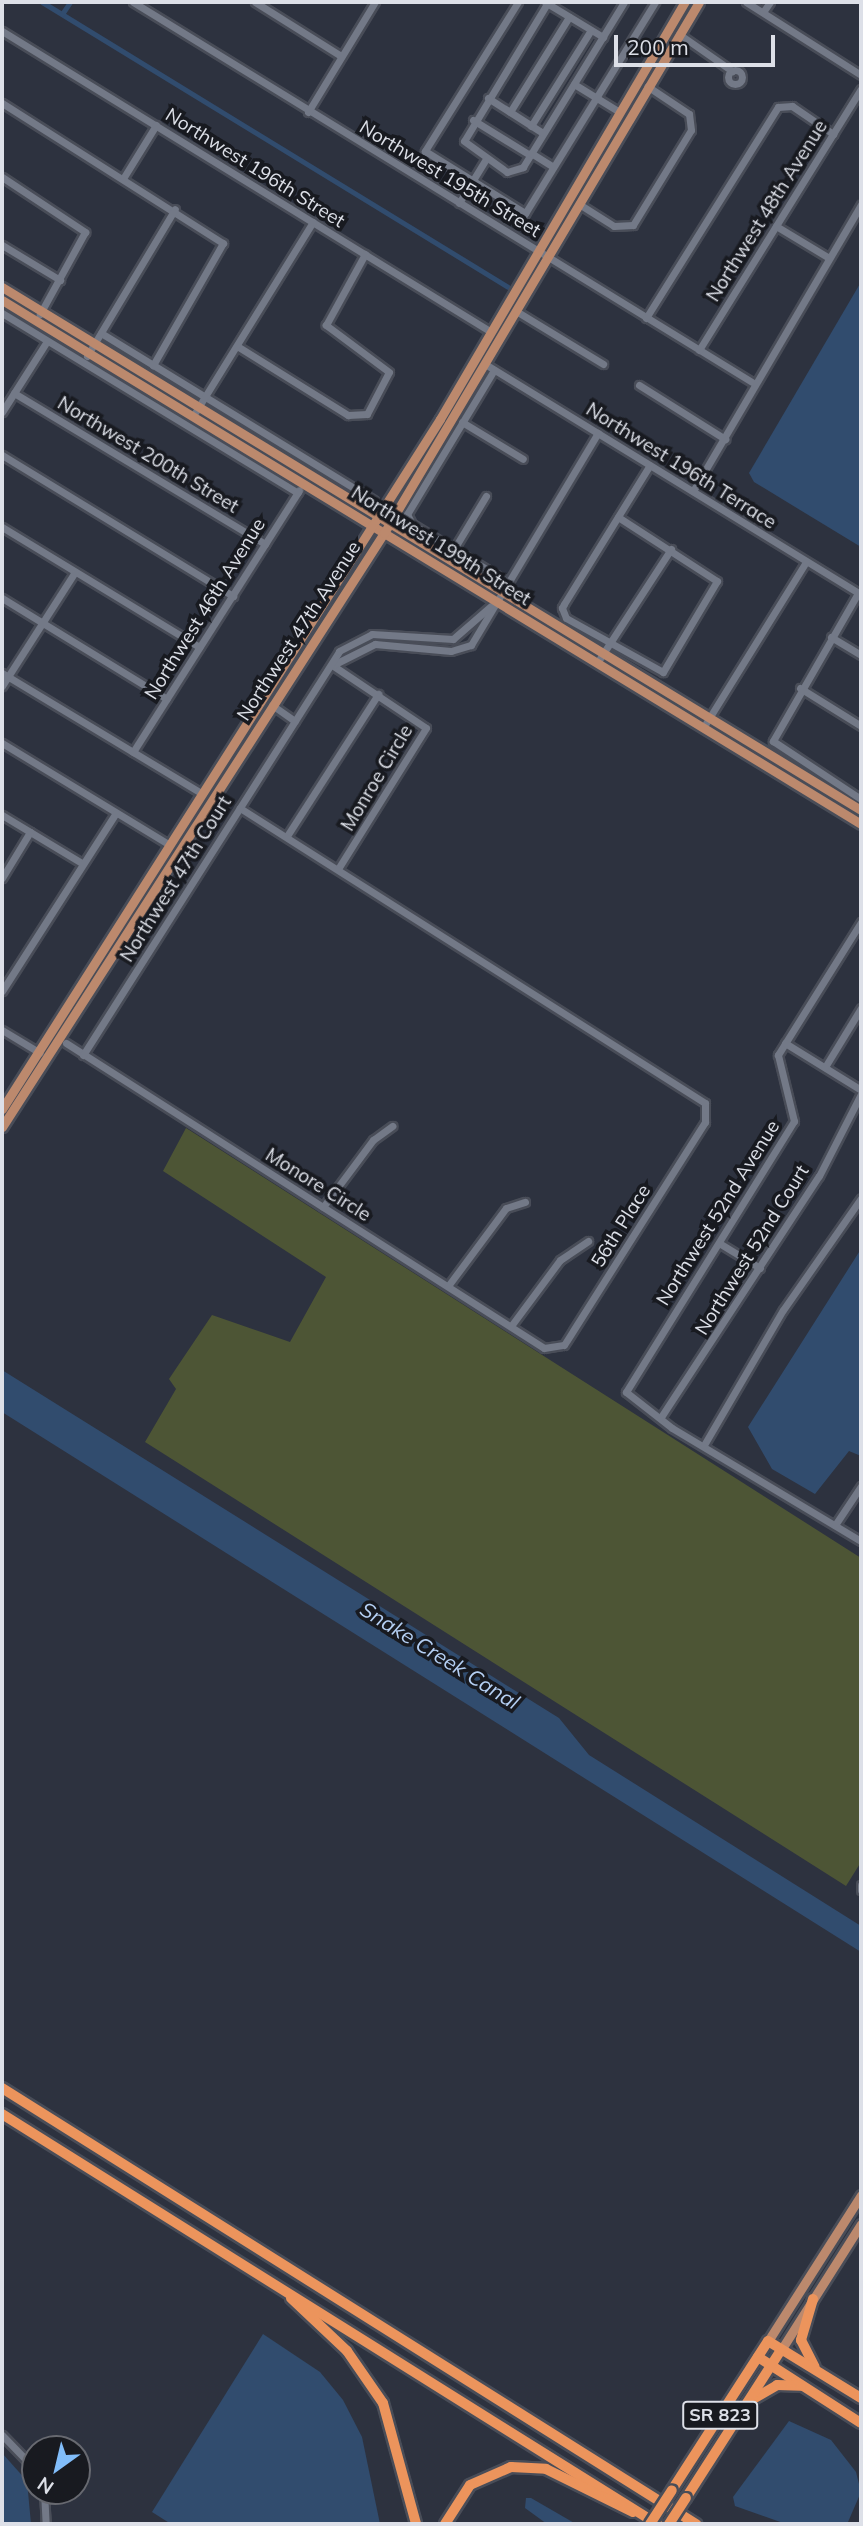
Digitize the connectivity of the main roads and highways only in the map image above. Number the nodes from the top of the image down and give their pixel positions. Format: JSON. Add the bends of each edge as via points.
{"nodes":[{"id":1,"x":685,"y":2,"type":"edge"},
{"id":2,"x":699,"y":2,"type":"edge"},
{"id":3,"x":644,"y":68,"type":"junction"},
{"id":4,"x":647,"y":86,"type":"junction"},
{"id":5,"x":618,"y":111,"type":"junction"},
{"id":6,"x":619,"y":131,"type":"junction"},
{"id":7,"x":2,"y":287,"type":"edge"},
{"id":8,"x":2,"y":300,"type":"edge"},
{"id":9,"x":481,"y":348,"type":"junction"},
{"id":10,"x":485,"y":364,"type":"junction"},
{"id":11,"x":380,"y":516,"type":"junction"},
{"id":12,"x":390,"y":522,"type":"junction"},
{"id":13,"x":373,"y":526,"type":"junction"},
{"id":14,"x":384,"y":533,"type":"junction"},
{"id":15,"x":289,"y":658,"type":"junction"},
{"id":16,"x":289,"y":678,"type":"junction"},
{"id":17,"x":216,"y":791,"type":"junction"},
{"id":18,"x":201,"y":793,"type":"junction"},
{"id":19,"x":861,"y":810,"type":"edge"},
{"id":20,"x":861,"y":824,"type":"edge"},
{"id":21,"x":168,"y":844,"type":"junction"},
{"id":22,"x":169,"y":866,"type":"junction"},
{"id":23,"x":2,"y":1109,"type":"edge"},
{"id":24,"x":2,"y":1127,"type":"edge"},
{"id":25,"x":2,"y":2088,"type":"edge"},
{"id":26,"x":2,"y":2114,"type":"edge"},
{"id":27,"x":861,"y":2198,"type":"edge"},
{"id":28,"x":861,"y":2224,"type":"edge"},
{"id":29,"x":283,"y":2290,"type":"junction"},
{"id":30,"x":813,"y":2299,"type":"junction"},
{"id":31,"x":768,"y":2341,"type":"junction"},
{"id":32,"x":781,"y":2350,"type":"junction"},
{"id":33,"x":758,"y":2357,"type":"junction"},
{"id":34,"x":771,"y":2365,"type":"junction"},
{"id":35,"x":815,"y":2368,"type":"junction"},
{"id":36,"x":806,"y":2386,"type":"junction"},
{"id":37,"x":861,"y":2398,"type":"edge"},
{"id":38,"x":747,"y":2402,"type":"junction"},
{"id":39,"x":861,"y":2423,"type":"edge"},
{"id":40,"x":640,"y":2513,"type":"junction"},
{"id":41,"x":416,"y":2524,"type":"edge"},
{"id":42,"x":445,"y":2524,"type":"edge"},
{"id":43,"x":650,"y":2524,"type":"edge"},
{"id":44,"x":657,"y":2524,"type":"edge"},
{"id":45,"x":669,"y":2524,"type":"edge"},
{"id":46,"x":696,"y":2524,"type":"edge"}],
"edges":[{"from":1,"to":3,"type":"main road","name":"Northwest 47th Avenue"},
{"from":2,"to":4,"type":"main road","name":"Northwest 47th Avenue"},
{"from":3,"to":4,"type":"main road"},
{"from":3,"to":5,"type":"main road","name":"Northwest 47th Avenue"},
{"from":4,"to":6,"type":"main road","name":"Northwest 47th Avenue"},
{"from":5,"to":6,"type":"main road"},
{"from":5,"to":9,"type":"main road","name":"Northwest 47th Avenue"},
{"from":6,"to":10,"type":"main road","name":"Northwest 47th Avenue"},
{"from":7,"to":11,"type":"main road","name":"Northwest 199th Street"},
{"from":8,"to":13,"type":"main road","name":"Northwest 199th Street"},
{"from":9,"to":10,"type":"main road"},
{"from":9,"to":11,"type":"main road","name":"Northwest 47th Avenue"},
{"from":10,"to":12,"type":"main road","name":"Northwest 47th Avenue"},
{"from":11,"to":12,"type":"main road","name":"Northwest 199th Street"},
{"from":11,"to":13,"type":"main road","name":"Northwest 47th Avenue"},
{"from":12,"to":14,"type":"main road","name":"Northwest 47th Avenue"},
{"from":12,"to":19,"type":"main road","name":"Northwest 199th Street","via":[[709,718],[837,790]]},
{"from":13,"to":14,"type":"main road","name":"Northwest 199th Street"},
{"from":13,"to":15,"type":"main road","name":"Northwest 47th Avenue"},
{"from":14,"to":16,"type":"main road","name":"Northwest 47th Avenue"},
{"from":14,"to":20,"type":"main road","name":"Northwest 199th Street"},
{"from":15,"to":16,"type":"main road"},
{"from":15,"to":18,"type":"main road","name":"Northwest 47th Avenue"},
{"from":16,"to":17,"type":"main road","name":"Northwest 47th Avenue"},
{"from":17,"to":18,"type":"main road"},
{"from":17,"to":22,"type":"main road","name":"Northwest 47th Avenue"},
{"from":18,"to":21,"type":"main road","name":"Northwest 47th Avenue"},
{"from":21,"to":22,"type":"main road"},
{"from":21,"to":23,"type":"main road","name":"Northwest 47th Avenue"},
{"from":22,"to":24,"type":"main road","name":"Northwest 47th Avenue"},
{"from":25,"to":46,"type":"highway"},
{"from":26,"to":29,"type":"highway"},
{"from":27,"to":31,"type":"main road","number":"SR 823"},
{"from":28,"to":30,"type":"main road","number":"SR 823"},
{"from":29,"to":40,"type":"highway"},
{"from":29,"to":41,"type":"highway","via":[[347,2351],[383,2403]]},
{"from":30,"to":32,"type":"main road","number":"SR 823"},
{"from":30,"to":35,"type":"highway","via":[[801,2340]]},
{"from":31,"to":32,"type":"highway"},
{"from":31,"to":33,"type":"highway","number":"SR 823"},
{"from":32,"to":34,"type":"highway","number":"SR 823"},
{"from":32,"to":35,"type":"highway"},
{"from":33,"to":34,"type":"highway"},
{"from":33,"to":43,"type":"highway","number":"SR 823","bridge":true},
{"from":34,"to":36,"type":"highway"},
{"from":34,"to":38,"type":"highway","number":"SR 823"},
{"from":35,"to":37,"type":"highway"},
{"from":36,"to":38,"type":"highway","via":[[777,2385]]},
{"from":36,"to":39,"type":"highway"},
{"from":38,"to":45,"type":"highway","number":"SR 823","bridge":true},
{"from":40,"to":42,"type":"highway","via":[[528,2466],[498,2470],[470,2485]]},
{"from":40,"to":44,"type":"highway"}]}
